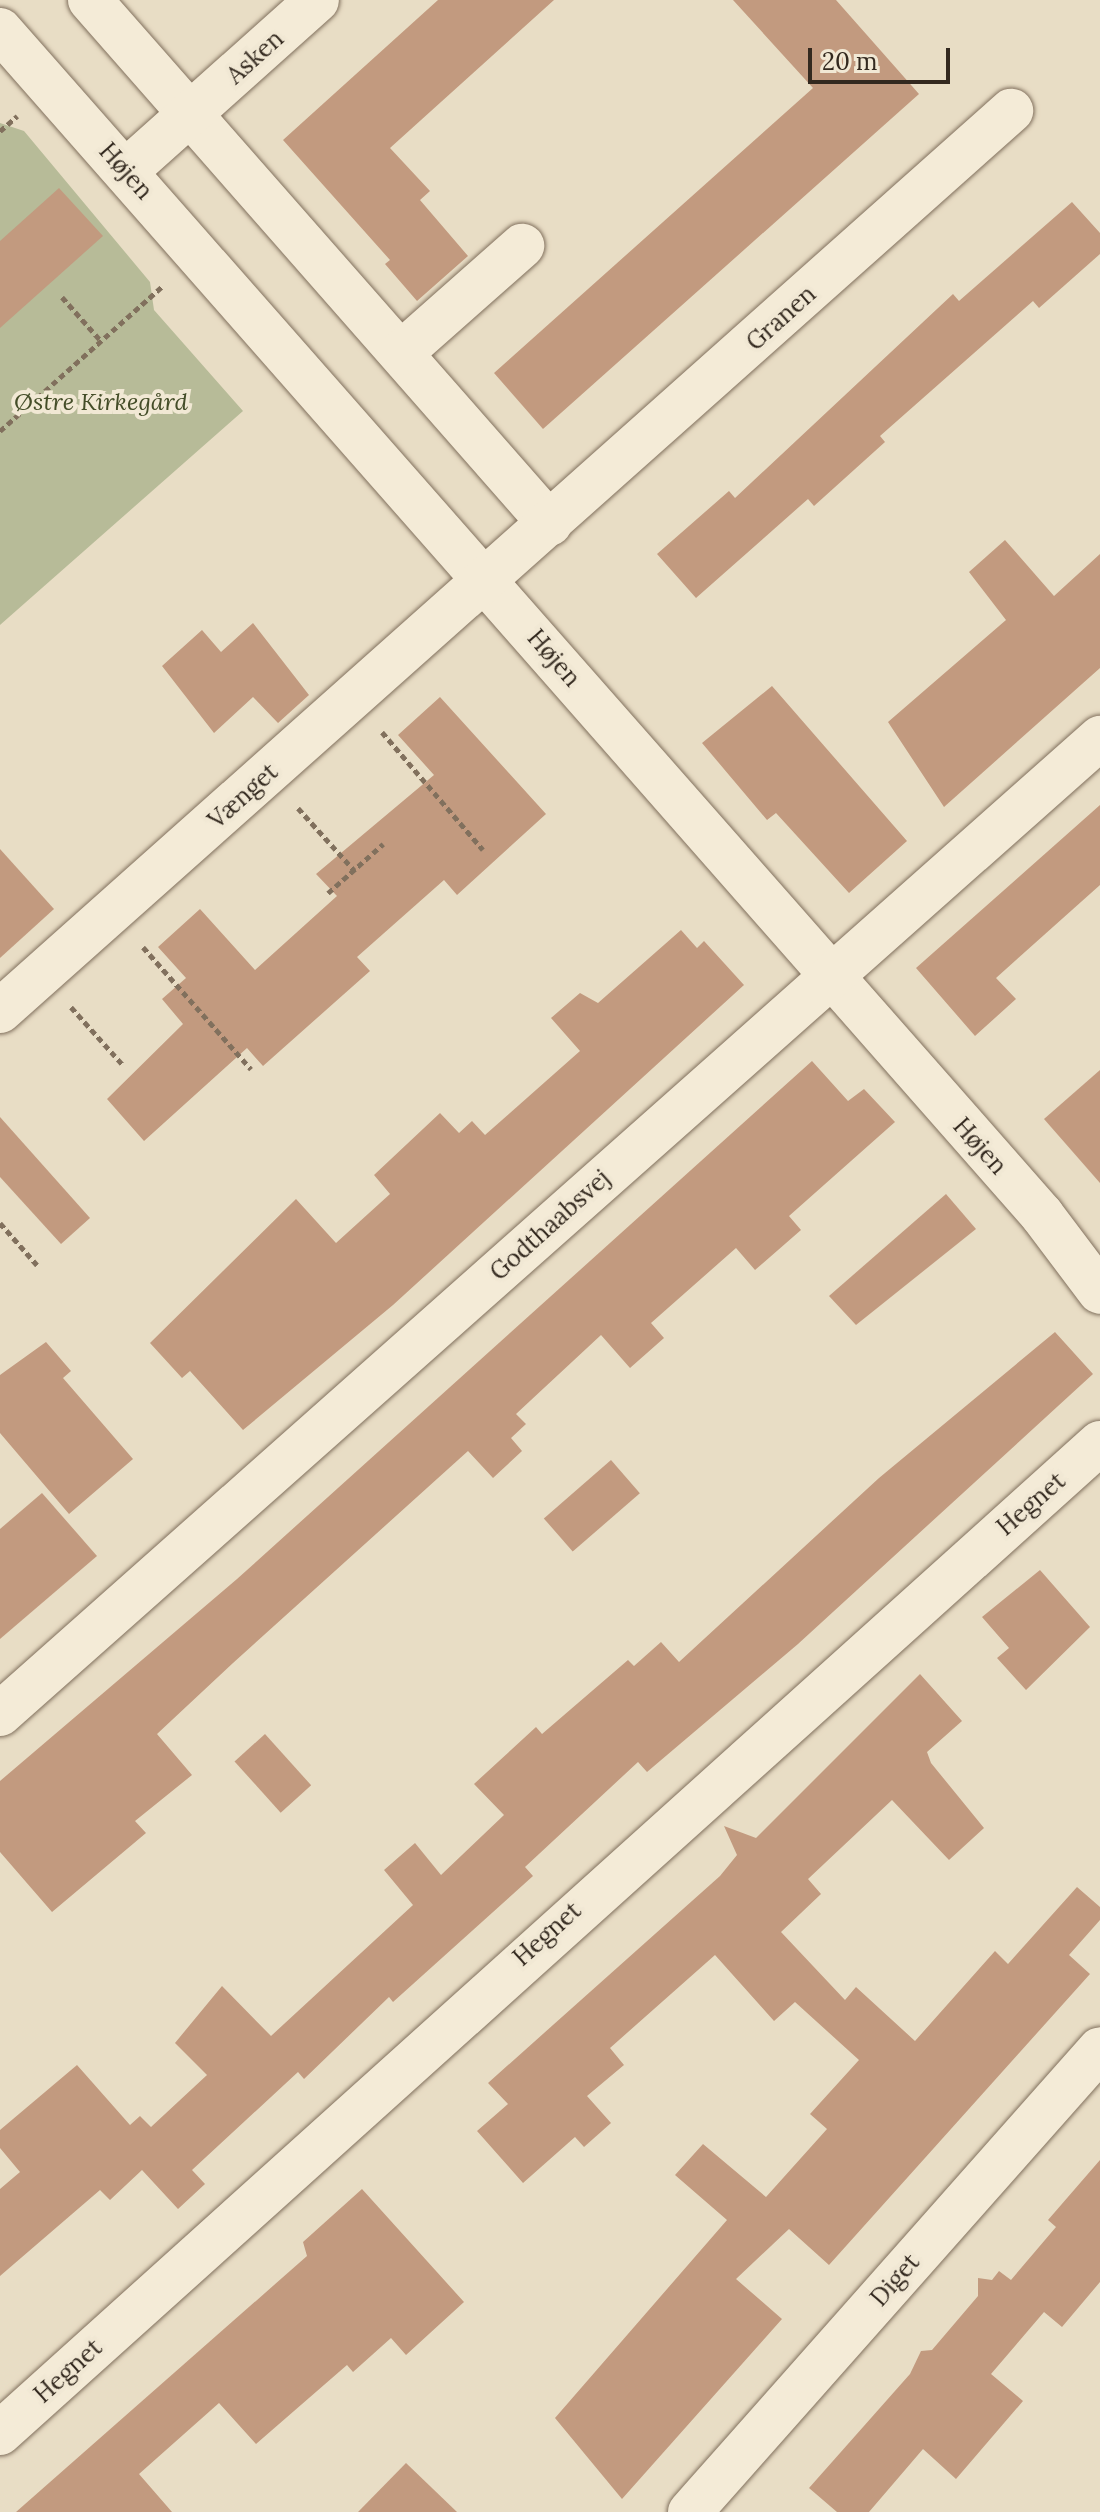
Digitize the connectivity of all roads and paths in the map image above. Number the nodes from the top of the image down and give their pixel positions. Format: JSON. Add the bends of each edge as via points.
{"nodes":[{"id":1,"x":90,"y":0,"type":"edge"},
{"id":2,"x":317,"y":0,"type":"edge"},
{"id":3,"x":0,"y":30,"type":"edge"},
{"id":4,"x":1011,"y":111,"type":"dead end"},
{"id":5,"x":192,"y":114,"type":"junction"},
{"id":6,"x":126,"y":171,"type":"junction"},
{"id":7,"x":522,"y":246,"type":"dead end"},
{"id":8,"x":199,"y":253,"type":"junction"},
{"id":9,"x":62,"y":297,"type":"dead end"},
{"id":10,"x":101,"y":341,"type":"junction"},
{"id":11,"x":401,"y":353,"type":"junction"},
{"id":12,"x":0,"y":431,"type":"edge"},
{"id":13,"x":550,"y":524,"type":"junction"},
{"id":14,"x":486,"y":581,"type":"junction"},
{"id":15,"x":354,"y":698,"type":"junction"},
{"id":16,"x":1100,"y":738,"type":"edge"},
{"id":17,"x":268,"y":774,"type":"junction"},
{"id":18,"x":383,"y":844,"type":"dead end"},
{"id":19,"x":483,"y":850,"type":"dead end"},
{"id":20,"x":354,"y":870,"type":"junction"},
{"id":21,"x":328,"y":893,"type":"dead end"},
{"id":22,"x":112,"y":912,"type":"junction"},
{"id":23,"x":41,"y":974,"type":"junction"},
{"id":24,"x":832,"y":975,"type":"junction"},
{"id":25,"x":0,"y":1011,"type":"edge"},
{"id":26,"x":124,"y":1066,"type":"dead end"},
{"id":27,"x":251,"y":1069,"type":"dead end"},
{"id":28,"x":0,"y":1223,"type":"edge"},
{"id":29,"x":37,"y":1265,"type":"dead end"},
{"id":30,"x":1100,"y":1292,"type":"edge"},
{"id":31,"x":1100,"y":1443,"type":"edge"},
{"id":32,"x":0,"y":1714,"type":"edge"},
{"id":33,"x":1100,"y":2049,"type":"edge"},
{"id":34,"x":0,"y":2433,"type":"edge"},
{"id":35,"x":690,"y":2512,"type":"edge"}],
"edges":[{"from":1,"to":5,"type":"street"},
{"from":2,"to":5,"type":"street","name":"Asken"},
{"from":3,"to":6,"type":"street","name":"Højen"},
{"from":4,"to":13,"type":"street","name":"Granen"},
{"from":5,"to":6,"type":"street","name":"Asken"},
{"from":5,"to":11,"type":"street"},
{"from":6,"to":8,"type":"street","name":"Højen"},
{"from":7,"to":11,"type":"street"},
{"from":8,"to":10,"type":"path"},
{"from":8,"to":14,"type":"street","name":"Højen"},
{"from":9,"to":10,"type":"path"},
{"from":10,"to":12,"type":"path"},
{"from":11,"to":13,"type":"street"},
{"from":13,"to":14,"type":"street","name":"Granen"},
{"from":14,"to":15,"type":"street","name":"Vænget"},
{"from":14,"to":24,"type":"street","name":"Højen"},
{"from":15,"to":17,"type":"street","name":"Vænget"},
{"from":15,"to":19,"type":"path"},
{"from":16,"to":24,"type":"street","name":"Godthaabsvej"},
{"from":17,"to":20,"type":"path"},
{"from":17,"to":22,"type":"street","name":"Vænget"},
{"from":18,"to":20,"type":"path"},
{"from":20,"to":21,"type":"path"},
{"from":22,"to":23,"type":"street","name":"Vænget"},
{"from":22,"to":27,"type":"path"},
{"from":23,"to":25,"type":"street","name":"Vænget"},
{"from":23,"to":26,"type":"path"},
{"from":24,"to":30,"type":"street","name":"Højen"},
{"from":24,"to":32,"type":"street","name":"Godthaabsvej"},
{"from":28,"to":29,"type":"path"},
{"from":31,"to":34,"type":"street","name":"Hegnet"},
{"from":33,"to":35,"type":"street","name":"Diget"}]}
